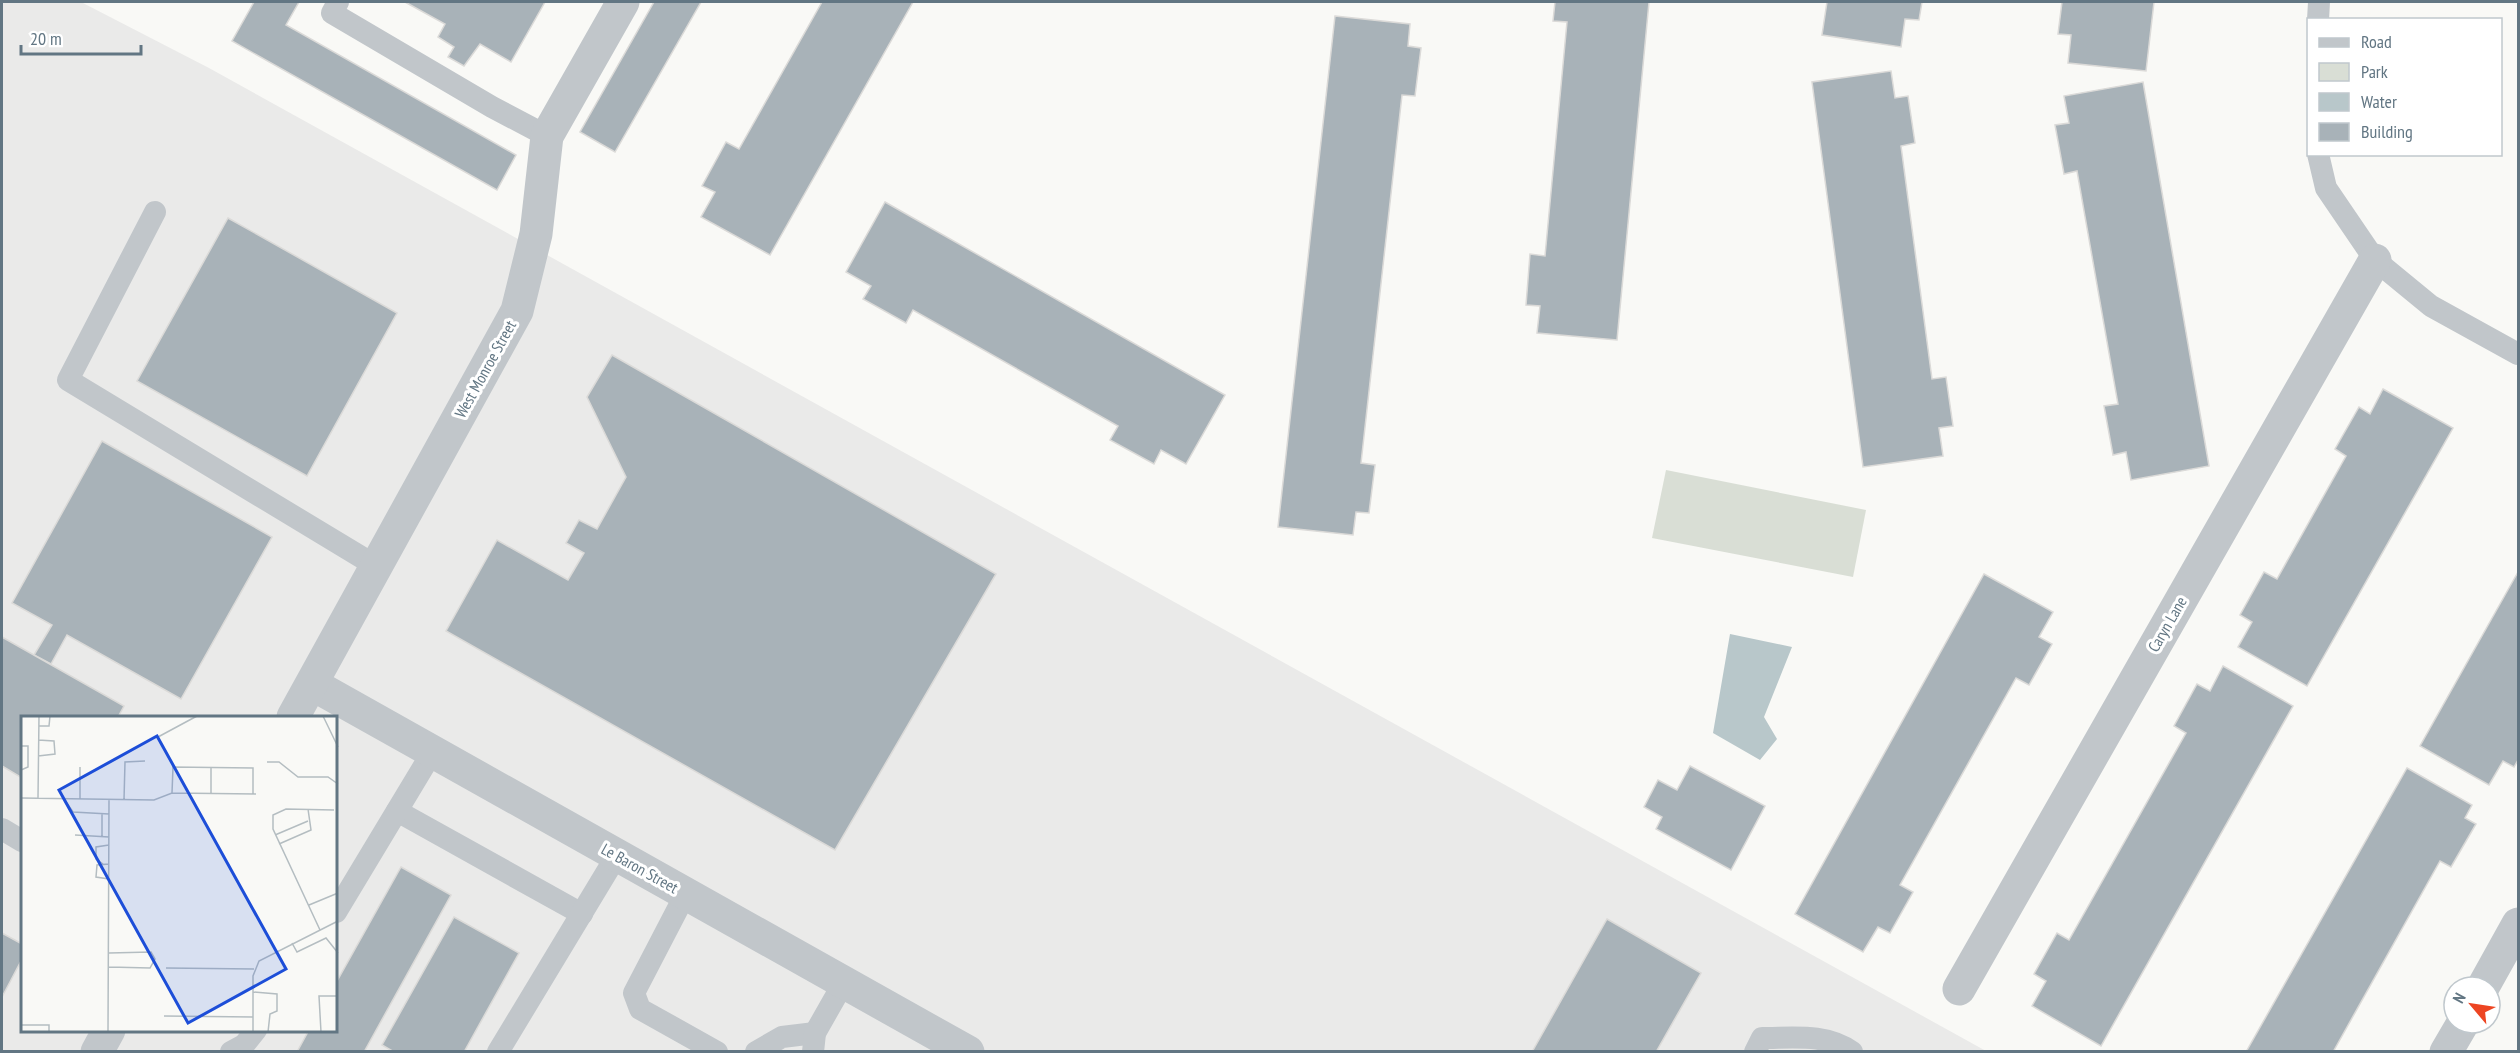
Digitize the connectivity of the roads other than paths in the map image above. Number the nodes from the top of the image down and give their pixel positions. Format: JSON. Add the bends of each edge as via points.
{"nodes":[{"id":1,"x":338,"y":2,"type":"edge"},
{"id":2,"x":623,"y":2,"type":"edge"},
{"id":3,"x":2319,"y":2,"type":"edge"},
{"id":4,"x":2318,"y":18,"type":"edge"},
{"id":5,"x":547,"y":136,"type":"junction"},
{"id":6,"x":2318,"y":156,"type":"edge"},
{"id":7,"x":155,"y":212,"type":"dead end"},
{"id":8,"x":2375,"y":260,"type":"junction"},
{"id":9,"x":2518,"y":354,"type":"edge"},
{"id":10,"x":376,"y":566,"type":"junction"},
{"id":11,"x":312,"y":684,"type":"junction"},
{"id":12,"x":294,"y":716,"type":"edge"},
{"id":13,"x":433,"y":752,"type":"junction"},
{"id":14,"x":397,"y":811,"type":"junction"},
{"id":15,"x":2,"y":829,"type":"edge"},
{"id":16,"x":21,"y":840,"type":"edge"},
{"id":17,"x":617,"y":855,"type":"junction"},
{"id":18,"x":686,"y":893,"type":"junction"},
{"id":19,"x":338,"y":909,"type":"edge"},
{"id":20,"x":582,"y":914,"type":"junction"},
{"id":21,"x":2518,"y":924,"type":"edge"},
{"id":22,"x":2490,"y":975,"type":"edge"},
{"id":23,"x":844,"y":982,"type":"junction"},
{"id":24,"x":1959,"y":989,"type":"dead end"},
{"id":25,"x":108,"y":1032,"type":"edge"},
{"id":26,"x":254,"y":1032,"type":"edge"},
{"id":27,"x":2456,"y":1035,"type":"edge"},
{"id":28,"x":814,"y":1042,"type":"edge"},
{"id":29,"x":965,"y":1051,"type":"edge"},
{"id":30,"x":97,"y":1052,"type":"edge"},
{"id":31,"x":231,"y":1052,"type":"edge"},
{"id":32,"x":498,"y":1052,"type":"edge"},
{"id":33,"x":717,"y":1052,"type":"edge"},
{"id":34,"x":756,"y":1052,"type":"edge"},
{"id":35,"x":1755,"y":1052,"type":"edge"},
{"id":36,"x":1852,"y":1052,"type":"edge"},
{"id":37,"x":2446,"y":1052,"type":"edge"}],
"edges":[{"from":1,"to":5,"type":"lane","via":[[332,13],[492,108]]},
{"from":2,"to":5,"type":"street","name":"West Monroe Street"},
{"from":3,"to":4,"type":"lane"},
{"from":5,"to":10,"type":"street","name":"West Monroe Street","via":[[536,234],[517,311]]},
{"from":6,"to":8,"type":"lane","via":[[2326,188]]},
{"from":7,"to":10,"type":"lane","via":[[68,380]]},
{"from":8,"to":9,"type":"lane","via":[[2431,306]]},
{"from":8,"to":24,"type":"street","name":"Caryn Lane"},
{"from":10,"to":11,"type":"street","name":"West Monroe Street"},
{"from":11,"to":12,"type":"street","name":"West Monroe Street"},
{"from":11,"to":13,"type":"street","name":"Le Baron Street"},
{"from":13,"to":14,"type":"lane"},
{"from":13,"to":17,"type":"street","name":"Le Baron Street"},
{"from":14,"to":19,"type":"lane"},
{"from":14,"to":20,"type":"lane"},
{"from":15,"to":16,"type":"lane"},
{"from":17,"to":18,"type":"street","name":"Le Baron Street"},
{"from":17,"to":20,"type":"lane"},
{"from":18,"to":23,"type":"street","name":"Le Baron Street"},
{"from":18,"to":33,"type":"lane","via":[[634,993],[640,1010]]},
{"from":20,"to":32,"type":"lane"},
{"from":21,"to":22,"type":"street"},
{"from":23,"to":28,"type":"lane"},
{"from":23,"to":29,"type":"street","name":"Le Baron Street"},
{"from":25,"to":30,"type":"street"},
{"from":26,"to":31,"type":"lane","via":[[244,1045]]},
{"from":27,"to":37,"type":"street"},
{"from":28,"to":34,"type":"lane","via":[[782,1037]]},
{"from":35,"to":36,"type":"lane","via":[[1762,1038],[1837,1041]]}]}
